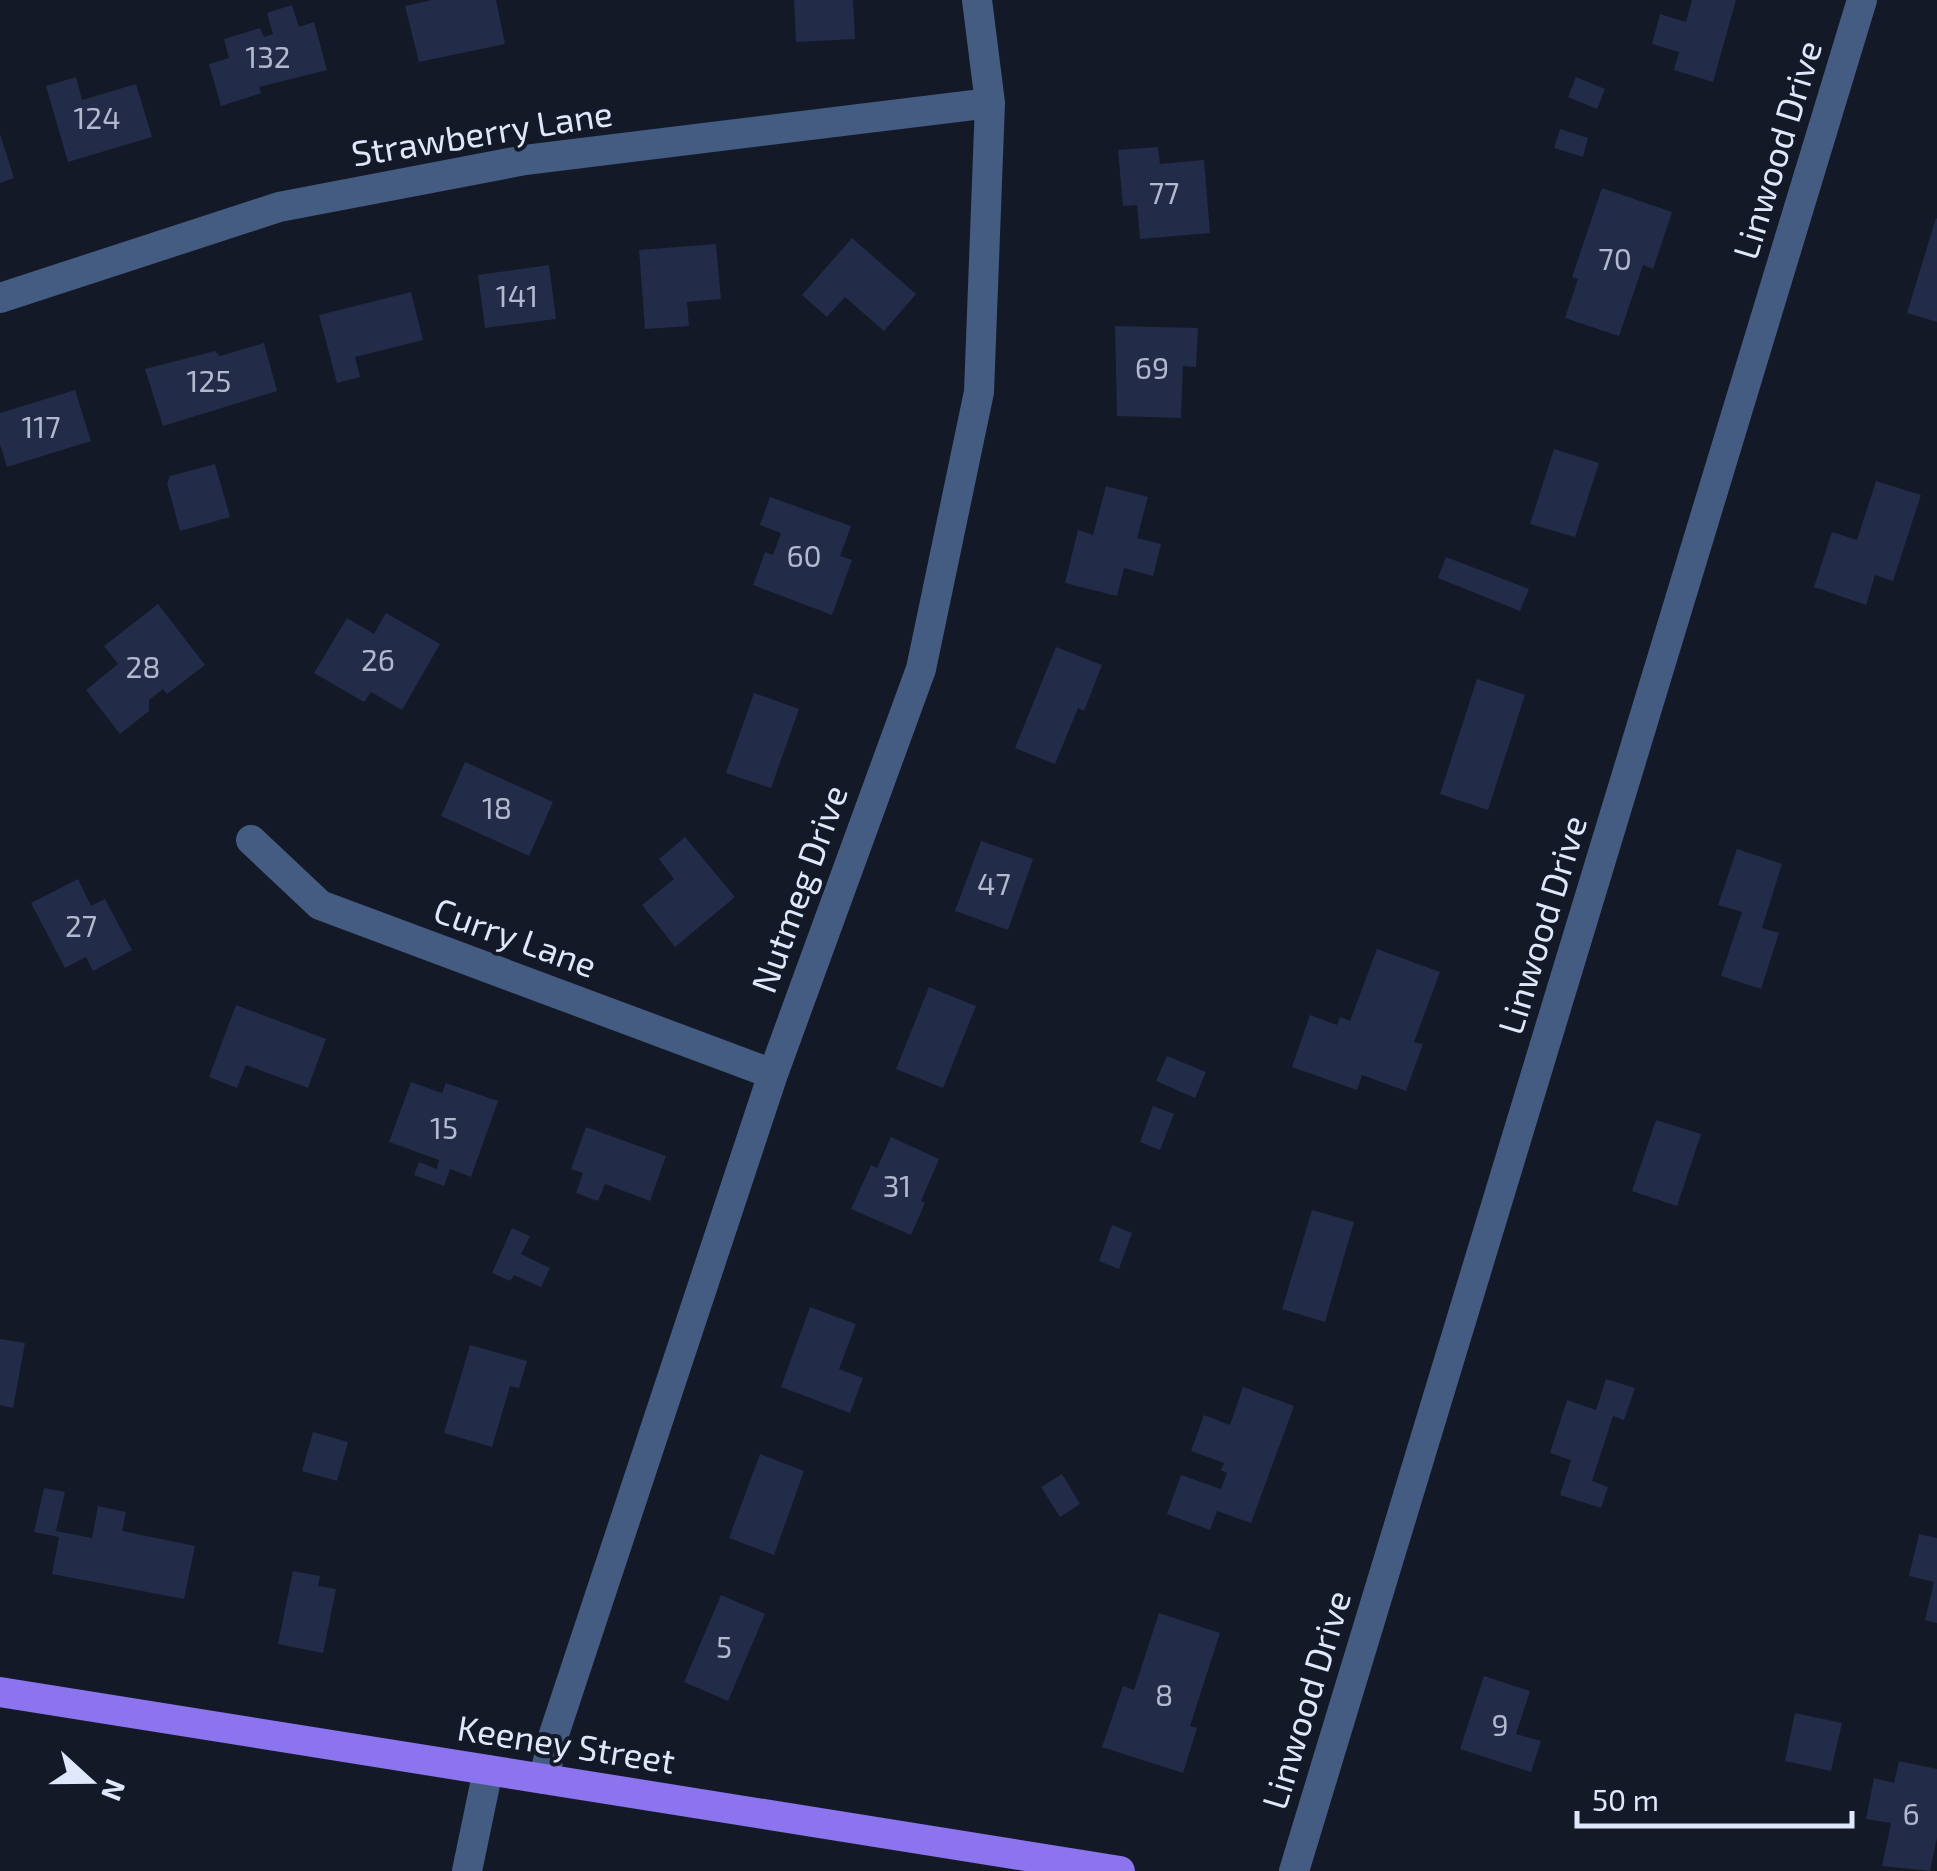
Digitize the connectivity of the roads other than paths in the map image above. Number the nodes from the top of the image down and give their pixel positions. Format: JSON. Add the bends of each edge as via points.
{"nodes":[{"id":1,"x":977,"y":0,"type":"edge"},
{"id":2,"x":1862,"y":0,"type":"edge"},
{"id":3,"x":990,"y":103,"type":"junction"},
{"id":4,"x":0,"y":298,"type":"edge"},
{"id":5,"x":251,"y":840,"type":"dead end"},
{"id":6,"x":773,"y":1074,"type":"junction"},
{"id":7,"x":0,"y":1692,"type":"edge"},
{"id":8,"x":488,"y":1770,"type":"junction"},
{"id":9,"x":544,"y":1779,"type":"junction"},
{"id":10,"x":466,"y":1871,"type":"edge"},
{"id":11,"x":1120,"y":1871,"type":"edge"},
{"id":12,"x":1294,"y":1871,"type":"edge"}],
"edges":[{"from":1,"to":3,"type":"street","name":"Nutmeg Drive"},
{"from":2,"to":12,"type":"street","name":"Linwood Drive"},
{"from":3,"to":4,"type":"street","name":"Strawberry Lane","via":[[525,160],[298,204]]},
{"from":3,"to":6,"type":"street","name":"Nutmeg Drive","via":[[979,392],[920,669]]},
{"from":5,"to":6,"type":"street","name":"Curry Lane","via":[[320,905]]},
{"from":6,"to":9,"type":"street","name":"Nutmeg Drive"},
{"from":7,"to":8,"type":"main road","name":"Keeney Street"},
{"from":8,"to":9,"type":"main road","name":"Keeney Street"},
{"from":8,"to":10,"type":"street"},
{"from":9,"to":11,"type":"main road","name":"Keeney Street"}]}
